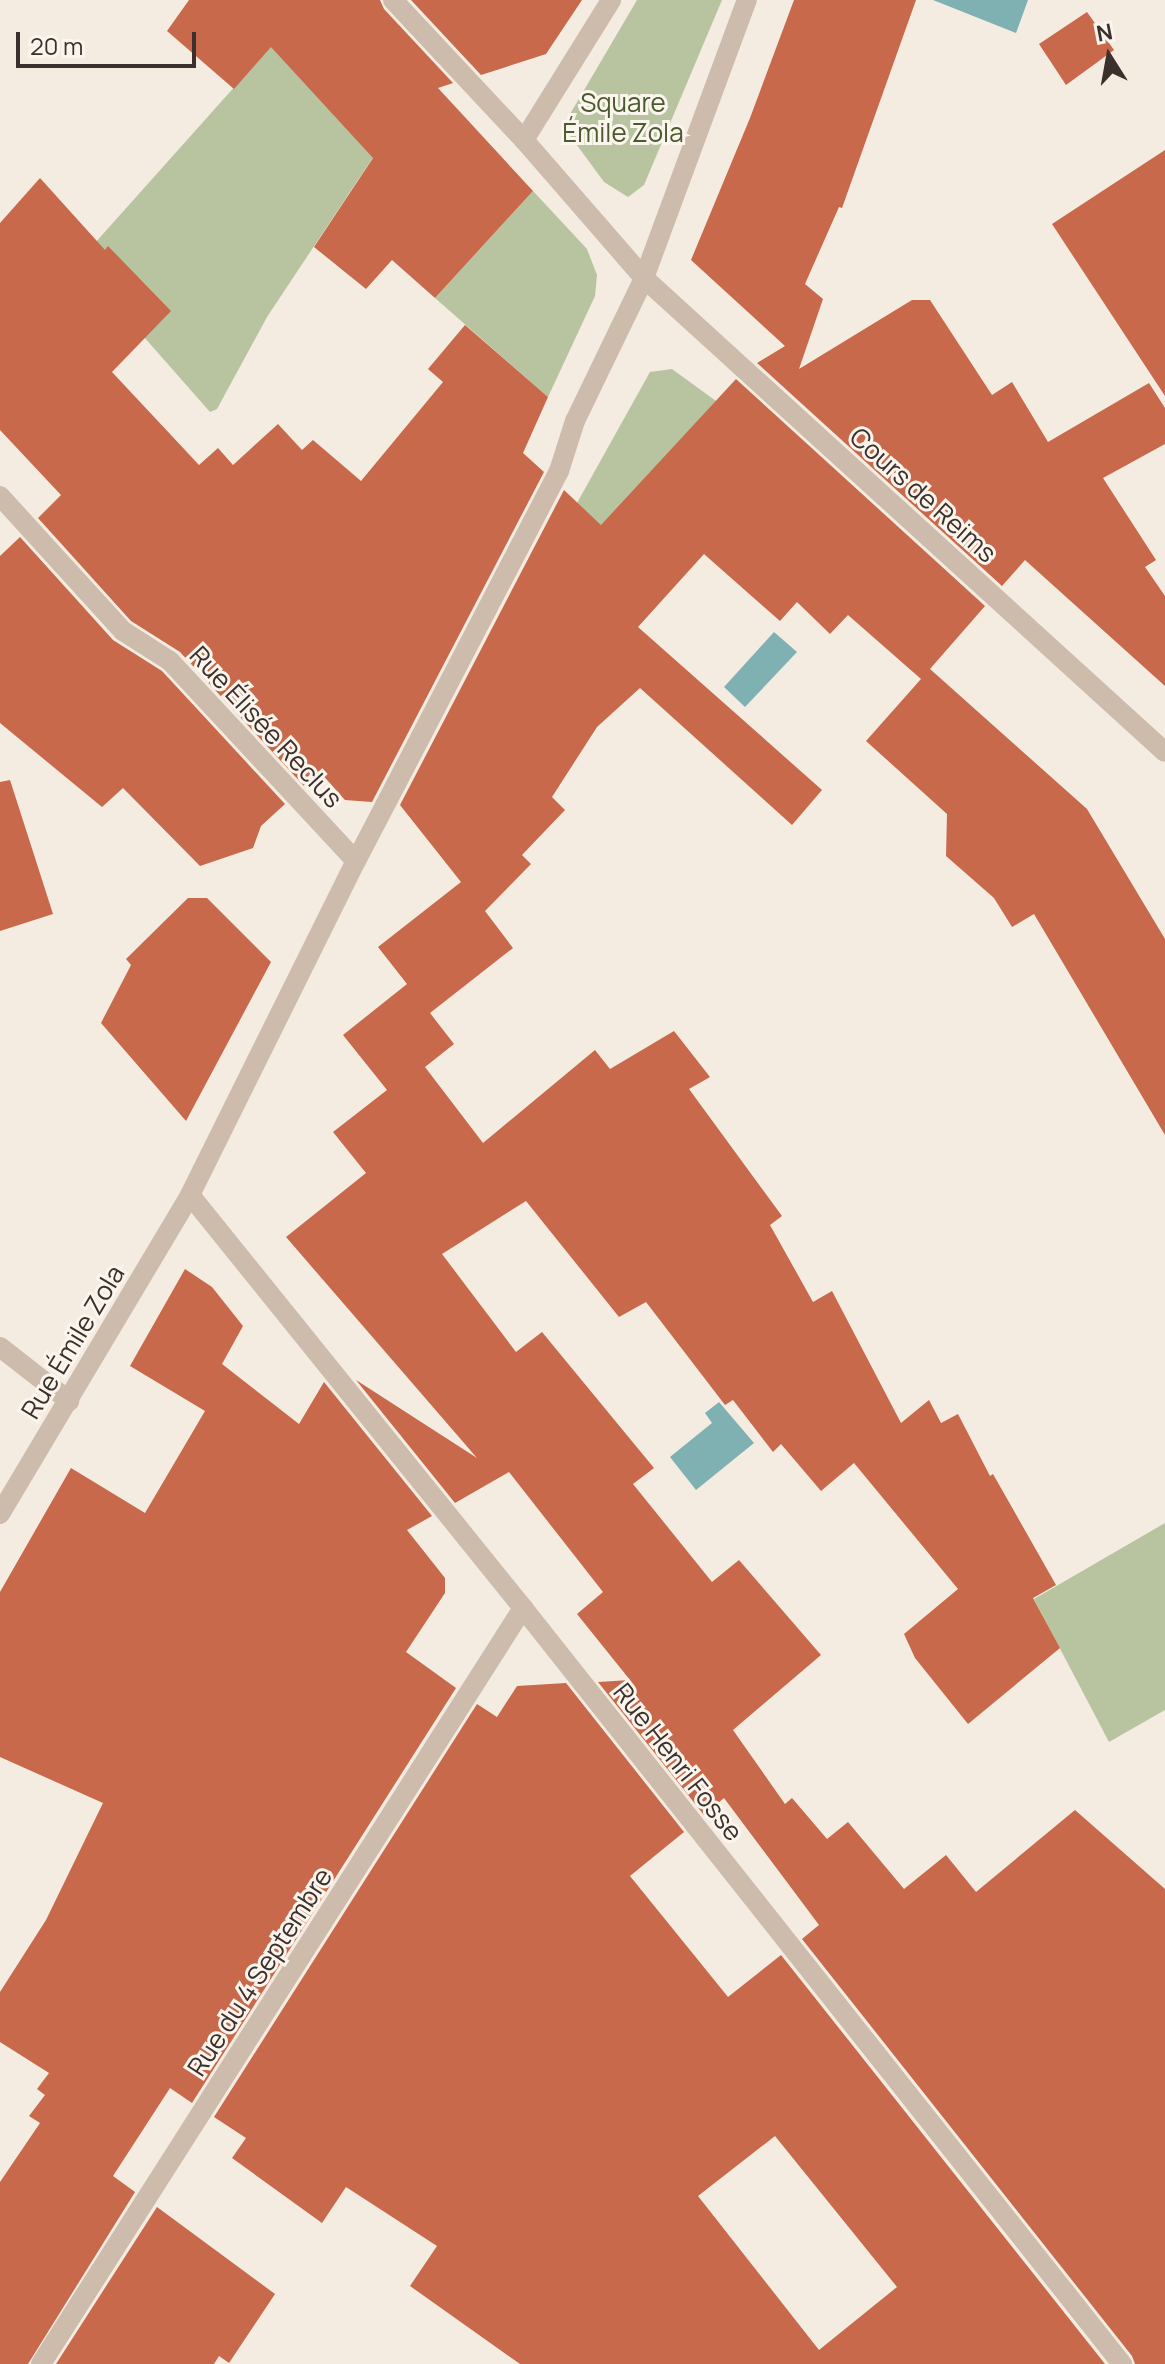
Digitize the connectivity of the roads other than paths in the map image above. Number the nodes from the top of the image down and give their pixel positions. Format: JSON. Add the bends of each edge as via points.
{"nodes":[{"id":1,"x":393,"y":0,"type":"edge"},
{"id":2,"x":611,"y":0,"type":"edge"},
{"id":3,"x":747,"y":0,"type":"edge"},
{"id":4,"x":524,"y":140,"type":"junction"},
{"id":5,"x":644,"y":278,"type":"junction"},
{"id":6,"x":0,"y":496,"type":"edge"},
{"id":7,"x":1165,"y":752,"type":"edge"},
{"id":8,"x":356,"y":861,"type":"junction"},
{"id":9,"x":190,"y":1195,"type":"junction"},
{"id":10,"x":0,"y":1347,"type":"edge"},
{"id":11,"x":69,"y":1401,"type":"junction"},
{"id":12,"x":0,"y":1514,"type":"edge"},
{"id":13,"x":523,"y":1608,"type":"junction"},
{"id":14,"x":41,"y":2364,"type":"edge"},
{"id":15,"x":1122,"y":2364,"type":"edge"}],
"edges":[{"from":1,"to":4,"type":"street","name":"Cours de Reims"},
{"from":2,"to":4,"type":"street"},
{"from":3,"to":5,"type":"street","name":"Rue Émile Zola"},
{"from":4,"to":5,"type":"street","name":"Cours de Reims"},
{"from":5,"to":7,"type":"street","name":"Cours de Reims"},
{"from":5,"to":8,"type":"street","name":"Rue Émile Zola","via":[[575,421],[559,471]]},
{"from":6,"to":8,"type":"street","name":"Rue Élisée Reclus","via":[[123,631],[170,661]]},
{"from":8,"to":9,"type":"street","name":"Rue Émile Zola"},
{"from":9,"to":11,"type":"street","name":"Rue Émile Zola"},
{"from":9,"to":13,"type":"street","name":"Rue Henri Fosse"},
{"from":10,"to":11,"type":"street"},
{"from":11,"to":12,"type":"street","name":"Rue Émile Zola"},
{"from":13,"to":14,"type":"street","name":"Rue du 4 Septembre"},
{"from":13,"to":15,"type":"street","name":"Rue Henri Fosse"}]}
